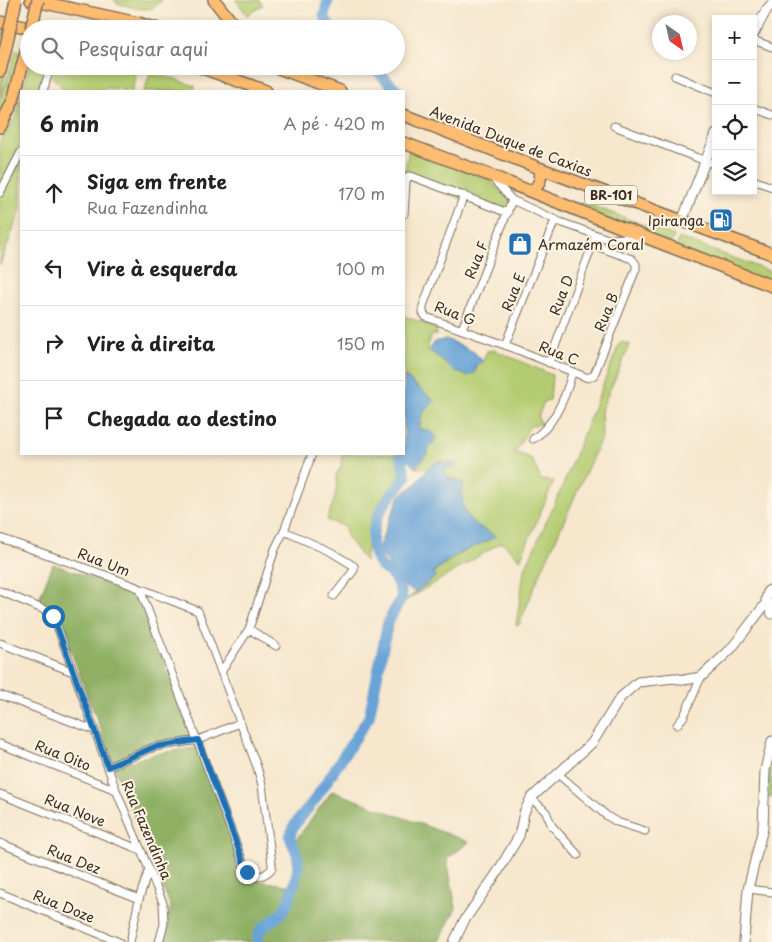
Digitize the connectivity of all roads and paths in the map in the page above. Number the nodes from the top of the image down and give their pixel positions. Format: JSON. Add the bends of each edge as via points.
{"nodes":[{"id":1,"x":16,"y":0,"type":"edge"},
{"id":2,"x":30,"y":0,"type":"edge"},
{"id":3,"x":38,"y":0,"type":"edge"},
{"id":4,"x":214,"y":0,"type":"edge"},
{"id":5,"x":772,"y":4,"type":"edge"},
{"id":6,"x":33,"y":20,"type":"edge"},
{"id":7,"x":124,"y":20,"type":"edge"},
{"id":8,"x":230,"y":20,"type":"edge"},
{"id":9,"x":0,"y":22,"type":"edge"},
{"id":10,"x":20,"y":26,"type":"edge"},
{"id":11,"x":757,"y":28,"type":"edge"},
{"id":12,"x":757,"y":41,"type":"edge"},
{"id":13,"x":772,"y":47,"type":"edge"},
{"id":14,"x":0,"y":71,"type":"edge"},
{"id":15,"x":20,"y":75,"type":"edge"},
{"id":16,"x":48,"y":75,"type":"edge"},
{"id":17,"x":222,"y":75,"type":"edge"},
{"id":18,"x":301,"y":75,"type":"edge"},
{"id":19,"x":675,"y":76,"type":"dead end"},
{"id":20,"x":43,"y":90,"type":"edge"},
{"id":21,"x":263,"y":90,"type":"edge"},
{"id":22,"x":338,"y":90,"type":"edge"},
{"id":23,"x":712,"y":91,"type":"edge"},
{"id":24,"x":757,"y":109,"type":"edge"},
{"id":25,"x":772,"y":115,"type":"edge"},
{"id":26,"x":406,"y":116,"type":"edge"},
{"id":27,"x":614,"y":126,"type":"dead end"},
{"id":28,"x":0,"y":127,"type":"edge"},
{"id":29,"x":407,"y":144,"type":"edge"},
{"id":30,"x":712,"y":145,"type":"edge"},
{"id":31,"x":20,"y":154,"type":"edge"},
{"id":32,"x":706,"y":161,"type":"junction"},
{"id":33,"x":712,"y":163,"type":"edge"},
{"id":34,"x":539,"y":168,"type":"junction"},
{"id":35,"x":489,"y":174,"type":"junction"},
{"id":36,"x":757,"y":181,"type":"edge"},
{"id":37,"x":772,"y":187,"type":"edge"},
{"id":38,"x":531,"y":192,"type":"junction"},
{"id":39,"x":0,"y":193,"type":"edge"},
{"id":40,"x":464,"y":195,"type":"junction"},
{"id":41,"x":405,"y":196,"type":"edge"},
{"id":42,"x":512,"y":200,"type":"junction"},
{"id":43,"x":508,"y":213,"type":"junction"},
{"id":44,"x":555,"y":220,"type":"junction"},
{"id":45,"x":682,"y":221,"type":"junction"},
{"id":46,"x":596,"y":235,"type":"junction"},
{"id":47,"x":645,"y":237,"type":"junction"},
{"id":48,"x":593,"y":245,"type":"junction"},
{"id":49,"x":772,"y":254,"type":"edge"},
{"id":50,"x":772,"y":286,"type":"edge"},
{"id":51,"x":462,"y":329,"type":"junction"},
{"id":52,"x":505,"y":345,"type":"junction"},
{"id":53,"x":513,"y":348,"type":"joint"},
{"id":54,"x":549,"y":362,"type":"junction"},
{"id":55,"x":572,"y":373,"type":"junction"},
{"id":56,"x":594,"y":375,"type":"joint"},
{"id":57,"x":534,"y":439,"type":"dead end"},
{"id":58,"x":312,"y":455,"type":"edge"},
{"id":59,"x":284,"y":531,"type":"junction"},
{"id":60,"x":0,"y":538,"type":"edge"},
{"id":61,"x":140,"y":589,"type":"junction"},
{"id":62,"x":772,"y":589,"type":"edge"},
{"id":63,"x":0,"y":590,"type":"edge"},
{"id":64,"x":334,"y":596,"type":"dead end"},
{"id":65,"x":767,"y":602,"type":"junction"},
{"id":66,"x":772,"y":614,"type":"edge"},
{"id":67,"x":249,"y":629,"type":"junction"},
{"id":68,"x":0,"y":643,"type":"edge"},
{"id":69,"x":276,"y":646,"type":"dead end"},
{"id":70,"x":73,"y":672,"type":"junction"},
{"id":71,"x":221,"y":672,"type":"junction"},
{"id":72,"x":701,"y":677,"type":"junction"},
{"id":73,"x":0,"y":695,"type":"edge"},
{"id":74,"x":240,"y":723,"type":"junction"},
{"id":75,"x":677,"y":724,"type":"dead end"},
{"id":76,"x":94,"y":730,"type":"junction"},
{"id":77,"x":198,"y":740,"type":"junction"},
{"id":78,"x":772,"y":741,"type":"edge"},
{"id":79,"x":0,"y":744,"type":"edge"},
{"id":80,"x":108,"y":767,"type":"junction"},
{"id":81,"x":558,"y":774,"type":"junction"},
{"id":82,"x":116,"y":790,"type":"junction"},
{"id":83,"x":0,"y":794,"type":"edge"},
{"id":84,"x":768,"y":796,"type":"edge"},
{"id":85,"x":531,"y":798,"type":"junction"},
{"id":86,"x":645,"y":831,"type":"dead end"},
{"id":87,"x":0,"y":843,"type":"edge"},
{"id":88,"x":141,"y":850,"type":"junction"},
{"id":89,"x":578,"y":855,"type":"dead end"},
{"id":90,"x":150,"y":868,"type":"junction"},
{"id":91,"x":748,"y":889,"type":"junction"},
{"id":92,"x":772,"y":892,"type":"edge"},
{"id":93,"x":0,"y":893,"type":"edge"},
{"id":94,"x":139,"y":899,"type":"junction"},
{"id":95,"x":119,"y":942,"type":"edge"},
{"id":96,"x":130,"y":942,"type":"edge"},
{"id":97,"x":159,"y":942,"type":"edge"},
{"id":98,"x":454,"y":942,"type":"edge"},
{"id":99,"x":744,"y":942,"type":"edge"}],
"edges":[{"from":1,"to":14,"type":"highway","bridge":true},
{"from":2,"to":7,"type":"highway"},
{"from":3,"to":6,"type":"highway","bridge":true},
{"from":4,"to":8,"type":"highway"},
{"from":5,"to":11,"type":"street"},
{"from":9,"to":10,"type":"highway"},
{"from":12,"to":13,"type":"street"},
{"from":15,"to":28,"type":"highway"},
{"from":16,"to":20,"type":"street"},
{"from":17,"to":21,"type":"highway"},
{"from":18,"to":22,"type":"highway"},
{"from":19,"to":23,"type":"street"},
{"from":24,"to":25,"type":"street"},
{"from":26,"to":34,"type":"highway","name":"Avenida Duque de Caxias","number":"BR-101"},
{"from":27,"to":32,"type":"street"},
{"from":29,"to":35,"type":"highway","number":"BR-101"},
{"from":30,"to":32,"type":"street"},
{"from":31,"to":39,"type":"street"},
{"from":32,"to":33,"type":"street"},
{"from":32,"to":45,"type":"street"},
{"from":34,"to":38,"type":"highway","via":[[540,181]]},
{"from":34,"to":45,"type":"highway","name":"Avenida Duque de Caxias","number":"BR-101"},
{"from":35,"to":38,"type":"highway","number":"BR-101"},
{"from":35,"to":42,"type":"street","number":"BR-101"},
{"from":36,"to":37,"type":"street"},
{"from":38,"to":47,"type":"highway","number":"BR-101"},
{"from":40,"to":41,"type":"street","via":[[408,176]]},
{"from":40,"to":43,"type":"street"},
{"from":40,"to":51,"type":"street","name":"Rua G","via":[[422,309],[426,317]]},
{"from":42,"to":43,"type":"street","name":"Rua F"},
{"from":42,"to":44,"type":"street","number":"BR-101"},
{"from":43,"to":51,"type":"street","name":"Rua F"},
{"from":44,"to":46,"type":"street","number":"BR-101"},
{"from":44,"to":52,"type":"street","name":"Rua E"},
{"from":45,"to":49,"type":"highway","name":"Avenida Duque de Caxias","number":"BR-101"},
{"from":46,"to":47,"type":"street","number":"BR-101","via":[[608,239]]},
{"from":46,"to":48,"type":"street","name":"Rua D"},
{"from":47,"to":50,"type":"highway","number":"BR-101"},
{"from":48,"to":54,"type":"street","name":"Rua D"},
{"from":48,"to":56,"type":"street","name":"Rua B","via":[[632,259],[636,264]]},
{"from":51,"to":52,"type":"street","name":"Rua G"},
{"from":52,"to":53,"type":"street","name":"Rua G"},
{"from":53,"to":54,"type":"street","name":"Rua C"},
{"from":54,"to":55,"type":"street","name":"Rua C"},
{"from":55,"to":56,"type":"street","name":"Rua C","via":[[588,378]]},
{"from":55,"to":57,"type":"street","via":[[556,411]]},
{"from":58,"to":59,"type":"street"},
{"from":59,"to":64,"type":"street","via":[[354,566]]},
{"from":59,"to":67,"type":"street"},
{"from":60,"to":61,"type":"street","name":"Rua Um"},
{"from":61,"to":71,"type":"street","name":"Rua Um","via":[[198,611]]},
{"from":61,"to":77,"type":"street"},
{"from":62,"to":65,"type":"street","via":[[766,595]]},
{"from":63,"to":70,"type":"street","name":"Rua Fazendinha","via":[[53,616]]},
{"from":65,"to":66,"type":"street"},
{"from":65,"to":72,"type":"street","via":[[731,649]]},
{"from":67,"to":69,"type":"street"},
{"from":67,"to":71,"type":"street"},
{"from":68,"to":70,"type":"street"},
{"from":70,"to":76,"type":"street","name":"Rua Fazendinha"},
{"from":71,"to":74,"type":"street"},
{"from":72,"to":75,"type":"street","via":[[684,716]]},
{"from":72,"to":81,"type":"street","via":[[638,682],[620,698],[592,743]]},
{"from":73,"to":76,"type":"street"},
{"from":74,"to":77,"type":"street"},
{"from":74,"to":77,"type":"street","via":[[262,785],[272,868],[263,875],[253,877],[247,872]]},
{"from":76,"to":80,"type":"street","name":"Rua Fazendinha"},
{"from":77,"to":80,"type":"street","via":[[154,747]]},
{"from":78,"to":84,"type":"street","via":[[765,770]]},
{"from":79,"to":82,"type":"street","name":"Rua Oito"},
{"from":80,"to":82,"type":"street","name":"Rua Fazendinha"},
{"from":81,"to":85,"type":"street"},
{"from":81,"to":86,"type":"street","via":[[607,816]]},
{"from":82,"to":88,"type":"street","name":"Rua Fazendinha"},
{"from":83,"to":88,"type":"street","name":"Rua Nove"},
{"from":84,"to":91,"type":"street"},
{"from":85,"to":89,"type":"street","via":[[546,812],[552,826]]},
{"from":85,"to":98,"type":"street","via":[[519,836]]},
{"from":87,"to":94,"type":"street","name":"Rua Dez"},
{"from":88,"to":90,"type":"street","name":"Rua Fazendinha"},
{"from":90,"to":94,"type":"street"},
{"from":90,"to":97,"type":"street","name":"Rua Fazendinha","via":[[165,914]]},
{"from":91,"to":92,"type":"street"},
{"from":91,"to":99,"type":"street"},
{"from":93,"to":95,"type":"street","name":"Rua Doze"},
{"from":94,"to":96,"type":"street"}]}
